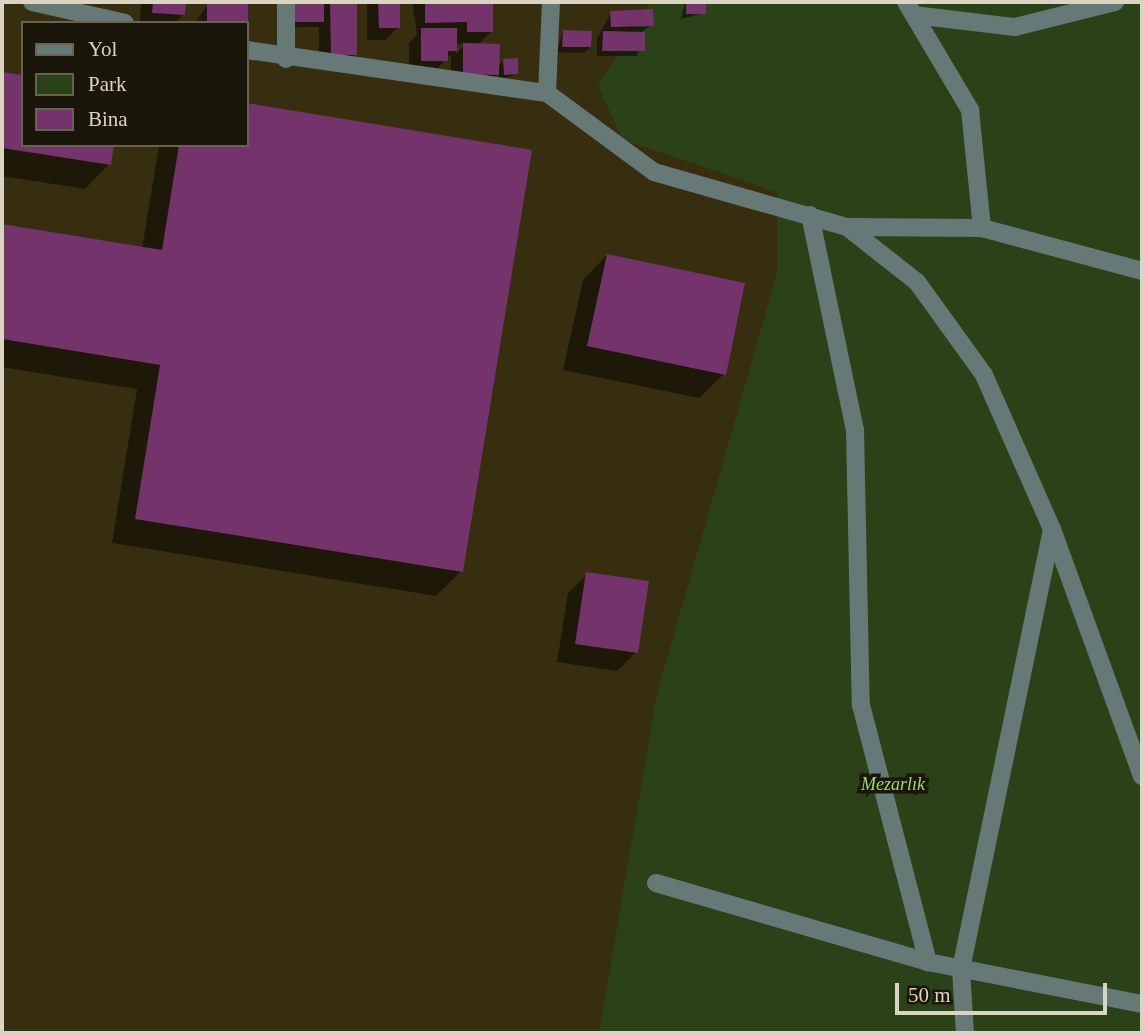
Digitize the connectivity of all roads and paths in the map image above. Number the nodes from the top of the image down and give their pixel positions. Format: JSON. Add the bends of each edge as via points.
{"nodes":[{"id":1,"x":32,"y":2,"type":"edge"},
{"id":2,"x":286,"y":2,"type":"edge"},
{"id":3,"x":551,"y":2,"type":"edge"},
{"id":4,"x":1115,"y":2,"type":"edge"},
{"id":5,"x":910,"y":8,"type":"edge"},
{"id":6,"x":116,"y":21,"type":"edge"},
{"id":7,"x":248,"y":50,"type":"edge"},
{"id":8,"x":286,"y":59,"type":"junction"},
{"id":9,"x":547,"y":93,"type":"junction"},
{"id":10,"x":810,"y":215,"type":"junction"},
{"id":11,"x":847,"y":227,"type":"junction"},
{"id":12,"x":982,"y":228,"type":"junction"},
{"id":13,"x":1142,"y":271,"type":"edge"},
{"id":14,"x":1052,"y":528,"type":"junction"},
{"id":15,"x":1142,"y":776,"type":"edge"},
{"id":16,"x":656,"y":883,"type":"dead end"},
{"id":17,"x":928,"y":962,"type":"junction"},
{"id":18,"x":961,"y":969,"type":"junction"},
{"id":19,"x":1142,"y":1004,"type":"edge"},
{"id":20,"x":964,"y":1033,"type":"edge"}],
"edges":[{"from":1,"to":6,"type":"street"},
{"from":2,"to":8,"type":"street"},
{"from":3,"to":9,"type":"street"},
{"from":4,"to":5,"type":"street","via":[[1015,27]]},
{"from":5,"to":12,"type":"street","via":[[970,110]]},
{"from":7,"to":8,"type":"street"},
{"from":8,"to":9,"type":"street"},
{"from":9,"to":10,"type":"street","via":[[654,172]]},
{"from":10,"to":11,"type":"street"},
{"from":10,"to":17,"type":"street","via":[[855,430],[861,705]]},
{"from":11,"to":12,"type":"street"},
{"from":11,"to":14,"type":"street","via":[[917,282],[984,375]]},
{"from":12,"to":13,"type":"street"},
{"from":14,"to":15,"type":"street"},
{"from":14,"to":18,"type":"street"},
{"from":16,"to":17,"type":"street"},
{"from":17,"to":18,"type":"street"},
{"from":18,"to":19,"type":"street"},
{"from":18,"to":20,"type":"street"}]}
